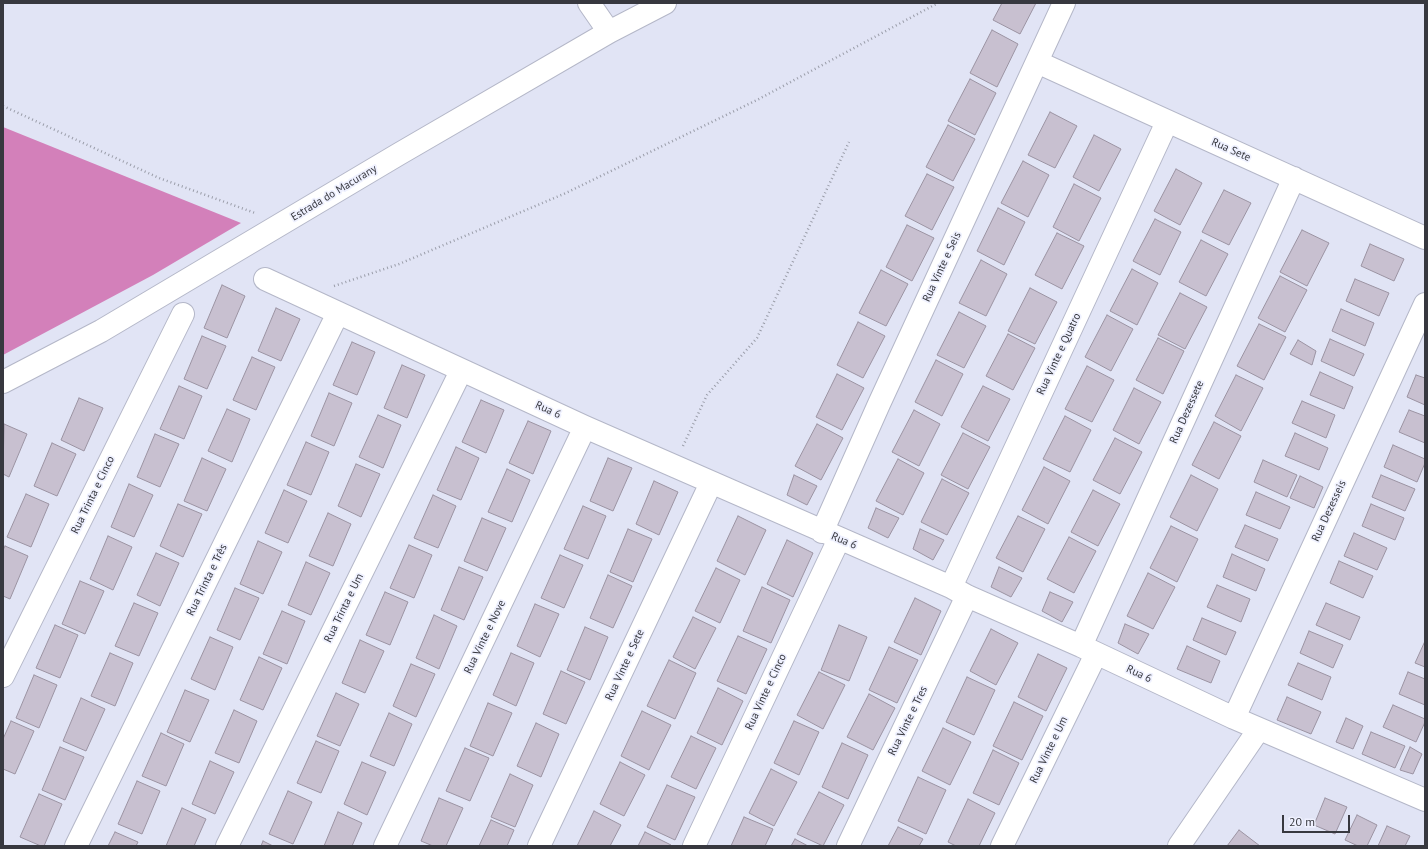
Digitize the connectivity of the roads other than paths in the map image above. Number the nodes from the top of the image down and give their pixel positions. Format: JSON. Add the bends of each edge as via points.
{"nodes":[{"id":1,"x":589,"y":3,"type":"edge"},
{"id":2,"x":665,"y":3,"type":"edge"},
{"id":3,"x":1064,"y":3,"type":"edge"},
{"id":4,"x":609,"y":32,"type":"junction"},
{"id":5,"x":1037,"y":62,"type":"junction"},
{"id":6,"x":1167,"y":122,"type":"junction"},
{"id":7,"x":1294,"y":178,"type":"junction"},
{"id":8,"x":1425,"y":238,"type":"edge"},
{"id":9,"x":265,"y":279,"type":"dead end"},
{"id":10,"x":1425,"y":304,"type":"edge"},
{"id":11,"x":338,"y":313,"type":"junction"},
{"id":12,"x":183,"y":314,"type":"dead end"},
{"id":13,"x":461,"y":371,"type":"junction"},
{"id":14,"x":3,"y":382,"type":"edge"},
{"id":15,"x":585,"y":428,"type":"junction"},
{"id":16,"x":711,"y":483,"type":"junction"},
{"id":17,"x":830,"y":536,"type":"junction"},
{"id":18,"x":959,"y":592,"type":"junction"},
{"id":19,"x":1088,"y":650,"type":"junction"},
{"id":20,"x":3,"y":676,"type":"edge"},
{"id":21,"x":1234,"y":718,"type":"junction"},
{"id":22,"x":1259,"y":729,"type":"junction"},
{"id":23,"x":1425,"y":800,"type":"edge"},
{"id":24,"x":76,"y":846,"type":"edge"},
{"id":25,"x":227,"y":846,"type":"edge"},
{"id":26,"x":385,"y":846,"type":"edge"},
{"id":27,"x":539,"y":846,"type":"edge"},
{"id":28,"x":694,"y":846,"type":"edge"},
{"id":29,"x":848,"y":846,"type":"edge"},
{"id":30,"x":1002,"y":846,"type":"edge"},
{"id":31,"x":1179,"y":846,"type":"edge"}],
"edges":[{"from":1,"to":4,"type":"street"},
{"from":2,"to":4,"type":"street","name":"Estrada do Macurany"},
{"from":3,"to":5,"type":"street","name":"Rua Vinte e Seis"},
{"from":4,"to":14,"type":"street","name":"Estrada do Macurany","via":[[101,331]]},
{"from":5,"to":6,"type":"street","name":"Rua Sete"},
{"from":5,"to":17,"type":"street","name":"Rua Vinte e Seis","via":[[879,404]]},
{"from":6,"to":7,"type":"street","name":"Rua Sete"},
{"from":6,"to":18,"type":"street","name":"Rua Vinte e Quatro"},
{"from":7,"to":8,"type":"street","name":"Rua Sete"},
{"from":7,"to":19,"type":"street","name":"Rua Dezessete"},
{"from":9,"to":11,"type":"street","name":"Rua 6"},
{"from":10,"to":21,"type":"street","name":"Rua Dezesseis"},
{"from":11,"to":13,"type":"street","name":"Rua 6"},
{"from":11,"to":24,"type":"street","name":"Rua Trinta e Três"},
{"from":12,"to":20,"type":"street","name":"Rua Trinta e Cinco"},
{"from":13,"to":15,"type":"street","name":"Rua 6"},
{"from":13,"to":25,"type":"street","name":"Rua Trinta e Um"},
{"from":15,"to":16,"type":"street","name":"Rua 6"},
{"from":15,"to":26,"type":"street","name":"Rua Vinte e Nove"},
{"from":16,"to":17,"type":"street","name":"Rua 6"},
{"from":16,"to":27,"type":"street","name":"Rua Vinte e Sete"},
{"from":17,"to":18,"type":"street","name":"Rua 6"},
{"from":17,"to":28,"type":"street","name":"Rua Vinte e Cinco"},
{"from":18,"to":19,"type":"street","name":"Rua 6"},
{"from":18,"to":29,"type":"street","name":"Rua Vinte e Tres"},
{"from":19,"to":21,"type":"street","name":"Rua 6"},
{"from":19,"to":30,"type":"street","name":"Rua Vinte e Um"},
{"from":21,"to":22,"type":"street","name":"Rua 6"},
{"from":22,"to":23,"type":"street","name":"Rua 6"},
{"from":22,"to":31,"type":"street"}]}
